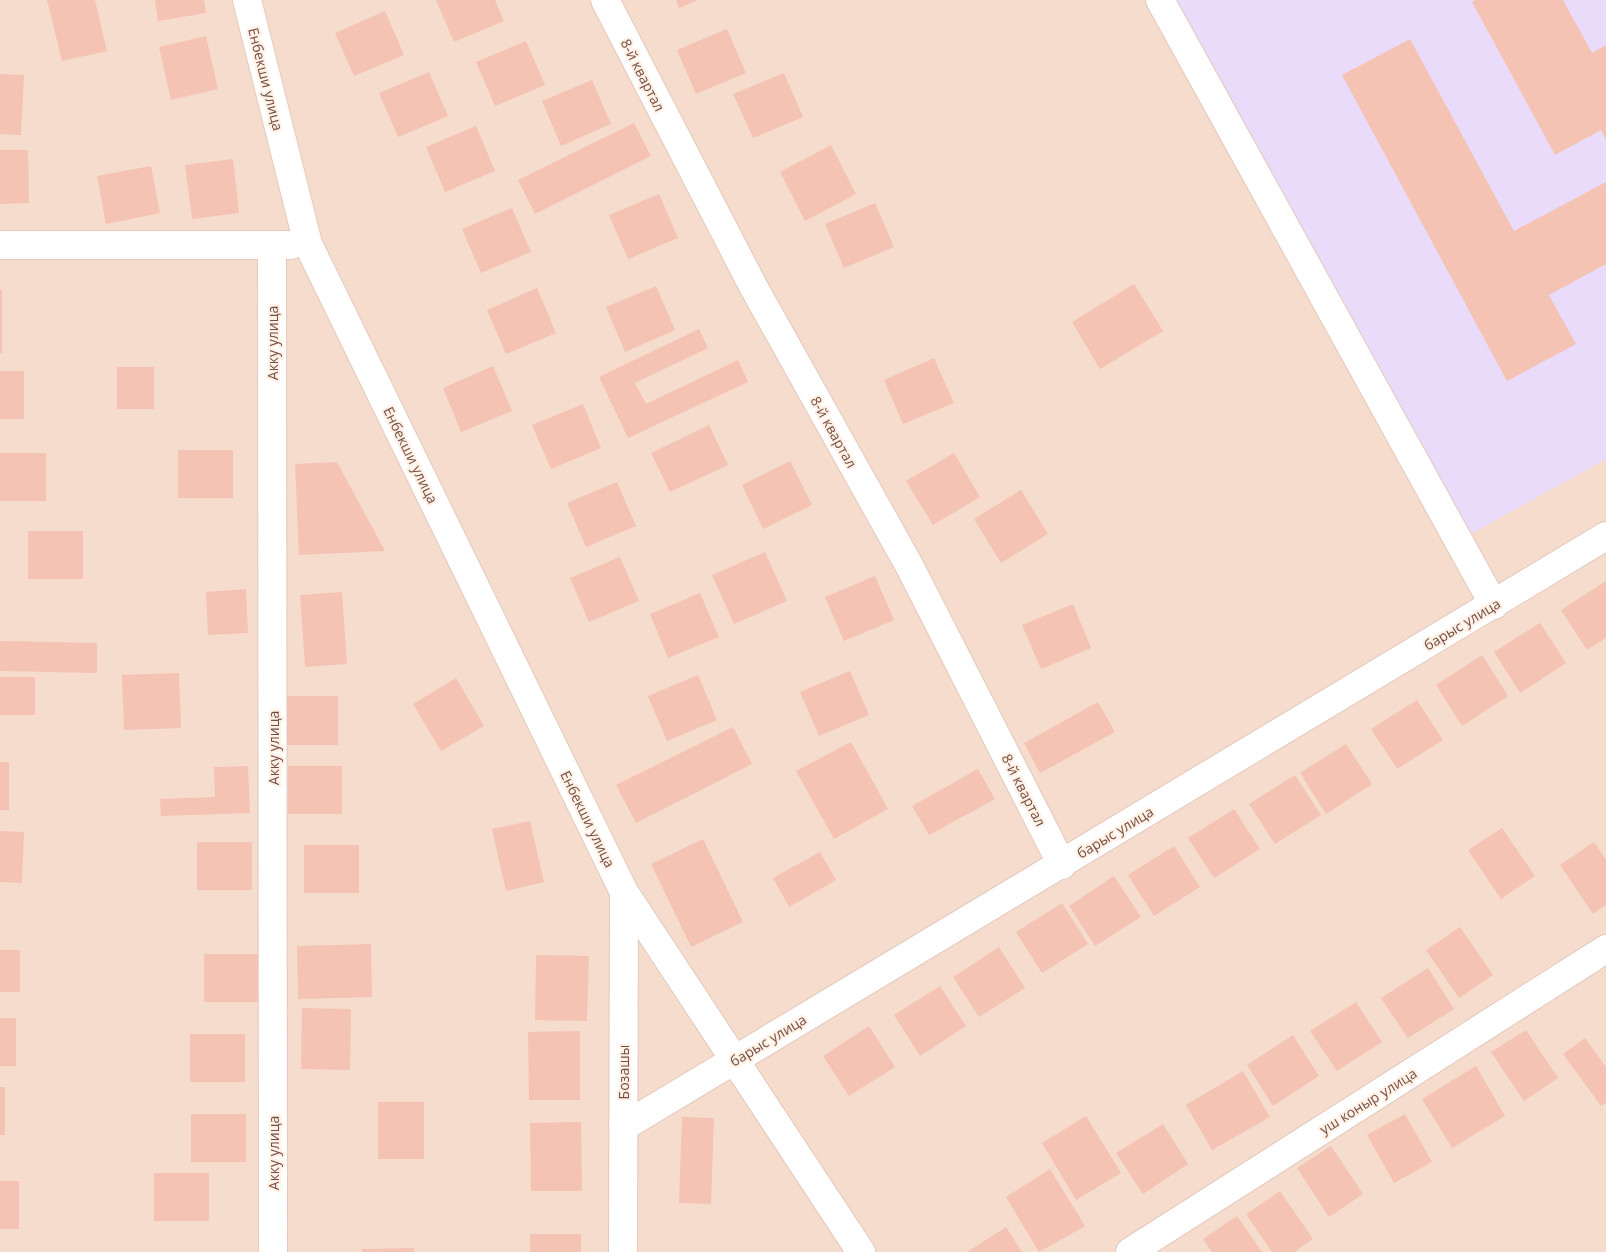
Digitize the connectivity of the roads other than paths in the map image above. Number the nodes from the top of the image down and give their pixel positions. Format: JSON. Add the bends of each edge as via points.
{"nodes":[{"id":1,"x":247,"y":0,"type":"edge"},
{"id":2,"x":605,"y":0,"type":"edge"},
{"id":3,"x":1160,"y":0,"type":"edge"},
{"id":4,"x":308,"y":244,"type":"junction"},
{"id":5,"x":0,"y":245,"type":"edge"},
{"id":6,"x":272,"y":245,"type":"junction"},
{"id":7,"x":1606,"y":536,"type":"edge"},
{"id":8,"x":1494,"y":605,"type":"junction"},
{"id":9,"x":1062,"y":864,"type":"junction"},
{"id":10,"x":624,"y":892,"type":"junction"},
{"id":11,"x":1606,"y":949,"type":"edge"},
{"id":12,"x":735,"y":1060,"type":"junction"},
{"id":13,"x":623,"y":1127,"type":"junction"},
{"id":14,"x":273,"y":1252,"type":"edge"},
{"id":15,"x":623,"y":1252,"type":"edge"},
{"id":16,"x":861,"y":1252,"type":"edge"},
{"id":17,"x":1130,"y":1252,"type":"edge"}],
"edges":[{"from":1,"to":4,"type":"street","name":"Енбекши улица"},
{"from":2,"to":9,"type":"street","name":"8-й квартал","via":[[753,286],[910,567]]},
{"from":3,"to":8,"type":"street"},
{"from":4,"to":6,"type":"street"},
{"from":4,"to":10,"type":"street","name":"Енбекши улица"},
{"from":5,"to":6,"type":"street"},
{"from":6,"to":14,"type":"street","name":"Акку улица"},
{"from":7,"to":8,"type":"street","name":"барыс улица"},
{"from":8,"to":9,"type":"street","name":"барыс улица"},
{"from":9,"to":12,"type":"street","name":"барыс улица"},
{"from":10,"to":12,"type":"street","name":"Енбекши улица"},
{"from":10,"to":13,"type":"street","name":"Бозашы"},
{"from":11,"to":17,"type":"street","name":"уш коныр улица"},
{"from":12,"to":13,"type":"street","name":"барыс улица"},
{"from":12,"to":16,"type":"street","name":"Енбекши улица"},
{"from":13,"to":15,"type":"street","name":"Бозашы"}]}
